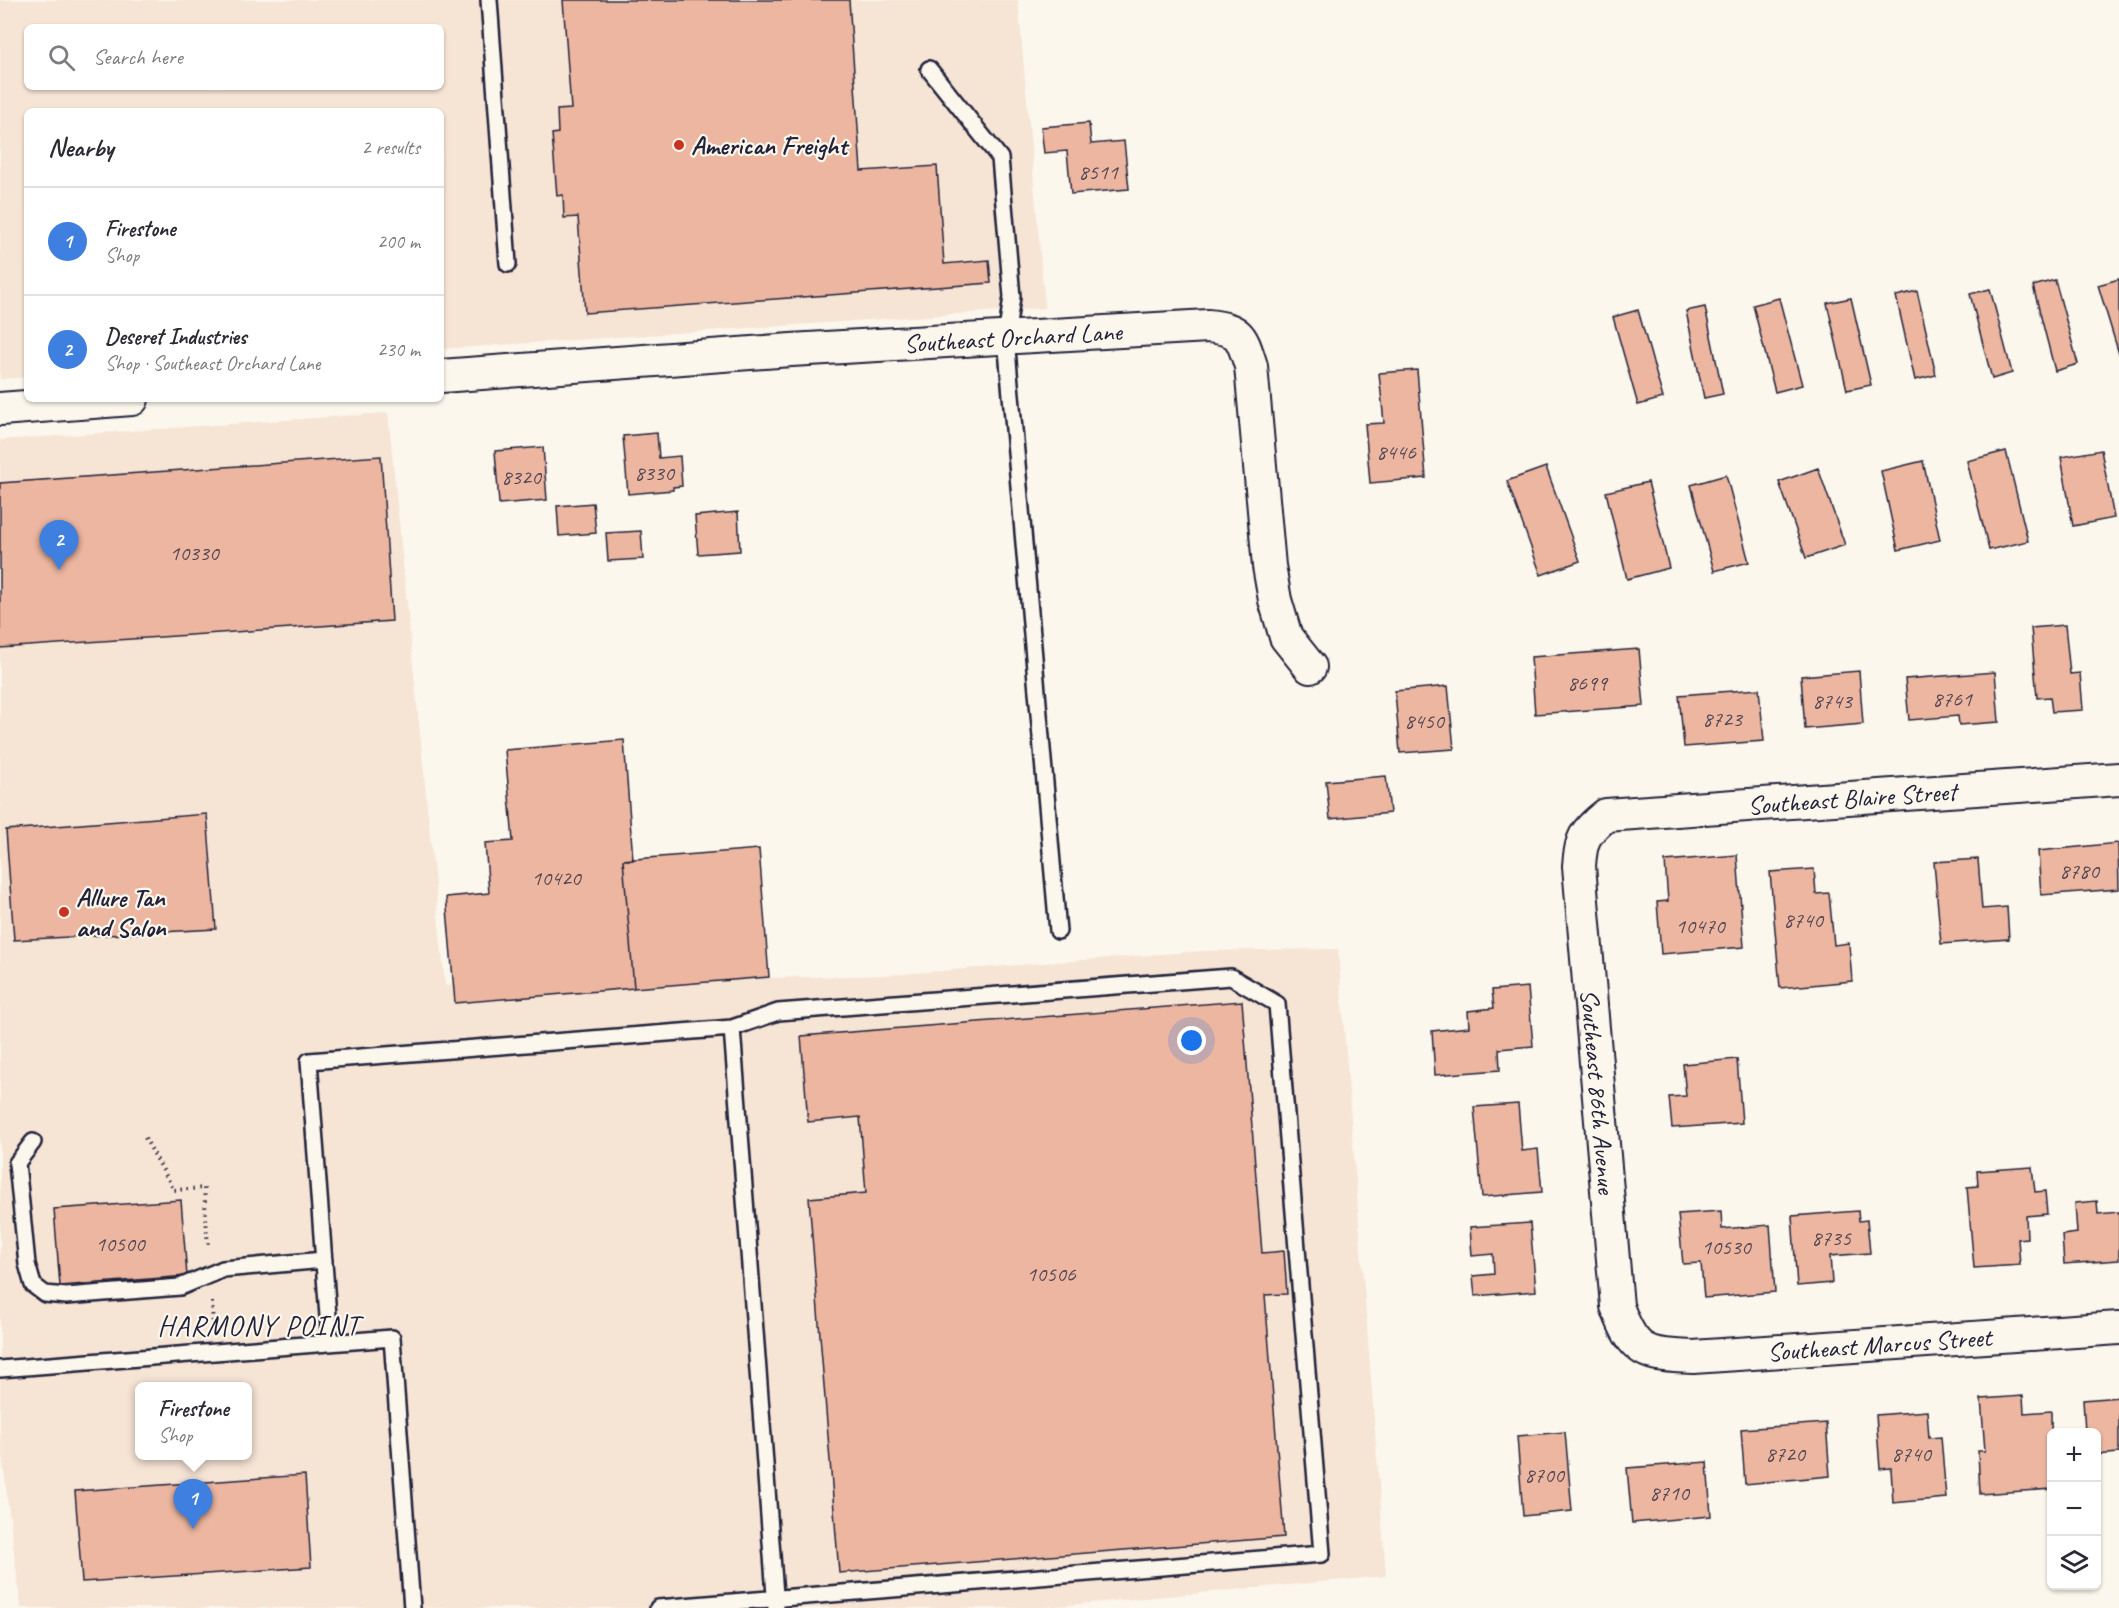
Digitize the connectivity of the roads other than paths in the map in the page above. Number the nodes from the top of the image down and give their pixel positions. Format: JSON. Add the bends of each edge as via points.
{"nodes":[{"id":1,"x":489,"y":0,"type":"edge"},
{"id":2,"x":928,"y":69,"type":"dead end"},
{"id":3,"x":508,"y":264,"type":"dead end"},
{"id":4,"x":1006,"y":338,"type":"junction"},
{"id":5,"x":444,"y":376,"type":"edge"},
{"id":6,"x":92,"y":402,"type":"edge"},
{"id":7,"x":0,"y":409,"type":"edge"},
{"id":8,"x":1310,"y":667,"type":"dead end"},
{"id":9,"x":2119,"y":779,"type":"edge"},
{"id":10,"x":1589,"y":829,"type":"joint"},
{"id":11,"x":1058,"y":931,"type":"dead end"},
{"id":12,"x":732,"y":1028,"type":"junction"},
{"id":13,"x":33,"y":1142,"type":"dead end"},
{"id":14,"x":324,"y":1260,"type":"junction"},
{"id":15,"x":2119,"y":1328,"type":"edge"},
{"id":16,"x":330,"y":1343,"type":"junction"},
{"id":17,"x":1641,"y":1349,"type":"joint"},
{"id":18,"x":0,"y":1369,"type":"edge"},
{"id":19,"x":775,"y":1604,"type":"edge"},
{"id":20,"x":412,"y":1608,"type":"edge"},
{"id":21,"x":658,"y":1608,"type":"edge"}],
"edges":[{"from":1,"to":3,"type":"lane"},
{"from":2,"to":4,"type":"lane","via":[[1000,158],[1012,297]]},
{"from":4,"to":5,"type":"street","name":"Southeast Orchard Lane"},
{"from":4,"to":8,"type":"street","name":"Southeast Orchard Lane","via":[[1208,326],[1227,328],[1242,339],[1251,366],[1275,600],[1286,636]]},
{"from":4,"to":11,"type":"lane"},
{"from":6,"to":7,"type":"street"},
{"from":9,"to":10,"type":"street","name":"Southeast Blaire Street","via":[[1606,815]]},
{"from":10,"to":17,"type":"street","name":"Southeast 86th Avenue","via":[[1580,845],[1579,866],[1617,1306],[1625,1328]]},
{"from":12,"to":14,"type":"lane","via":[[309,1060]]},
{"from":12,"to":19,"type":"lane"},
{"from":12,"to":19,"type":"lane","via":[[778,1012],[1231,977],[1277,1004],[1322,1554]]},
{"from":13,"to":14,"type":"lane","via":[[17,1163],[27,1264],[33,1285],[45,1294],[66,1296],[180,1287],[223,1269]]},
{"from":14,"to":16,"type":"lane"},
{"from":15,"to":17,"type":"street","name":"Southeast Marcus Street","via":[[1693,1357],[1661,1356]]},
{"from":16,"to":18,"type":"lane"},
{"from":16,"to":20,"type":"lane","via":[[392,1338]]},
{"from":19,"to":21,"type":"lane"}]}
